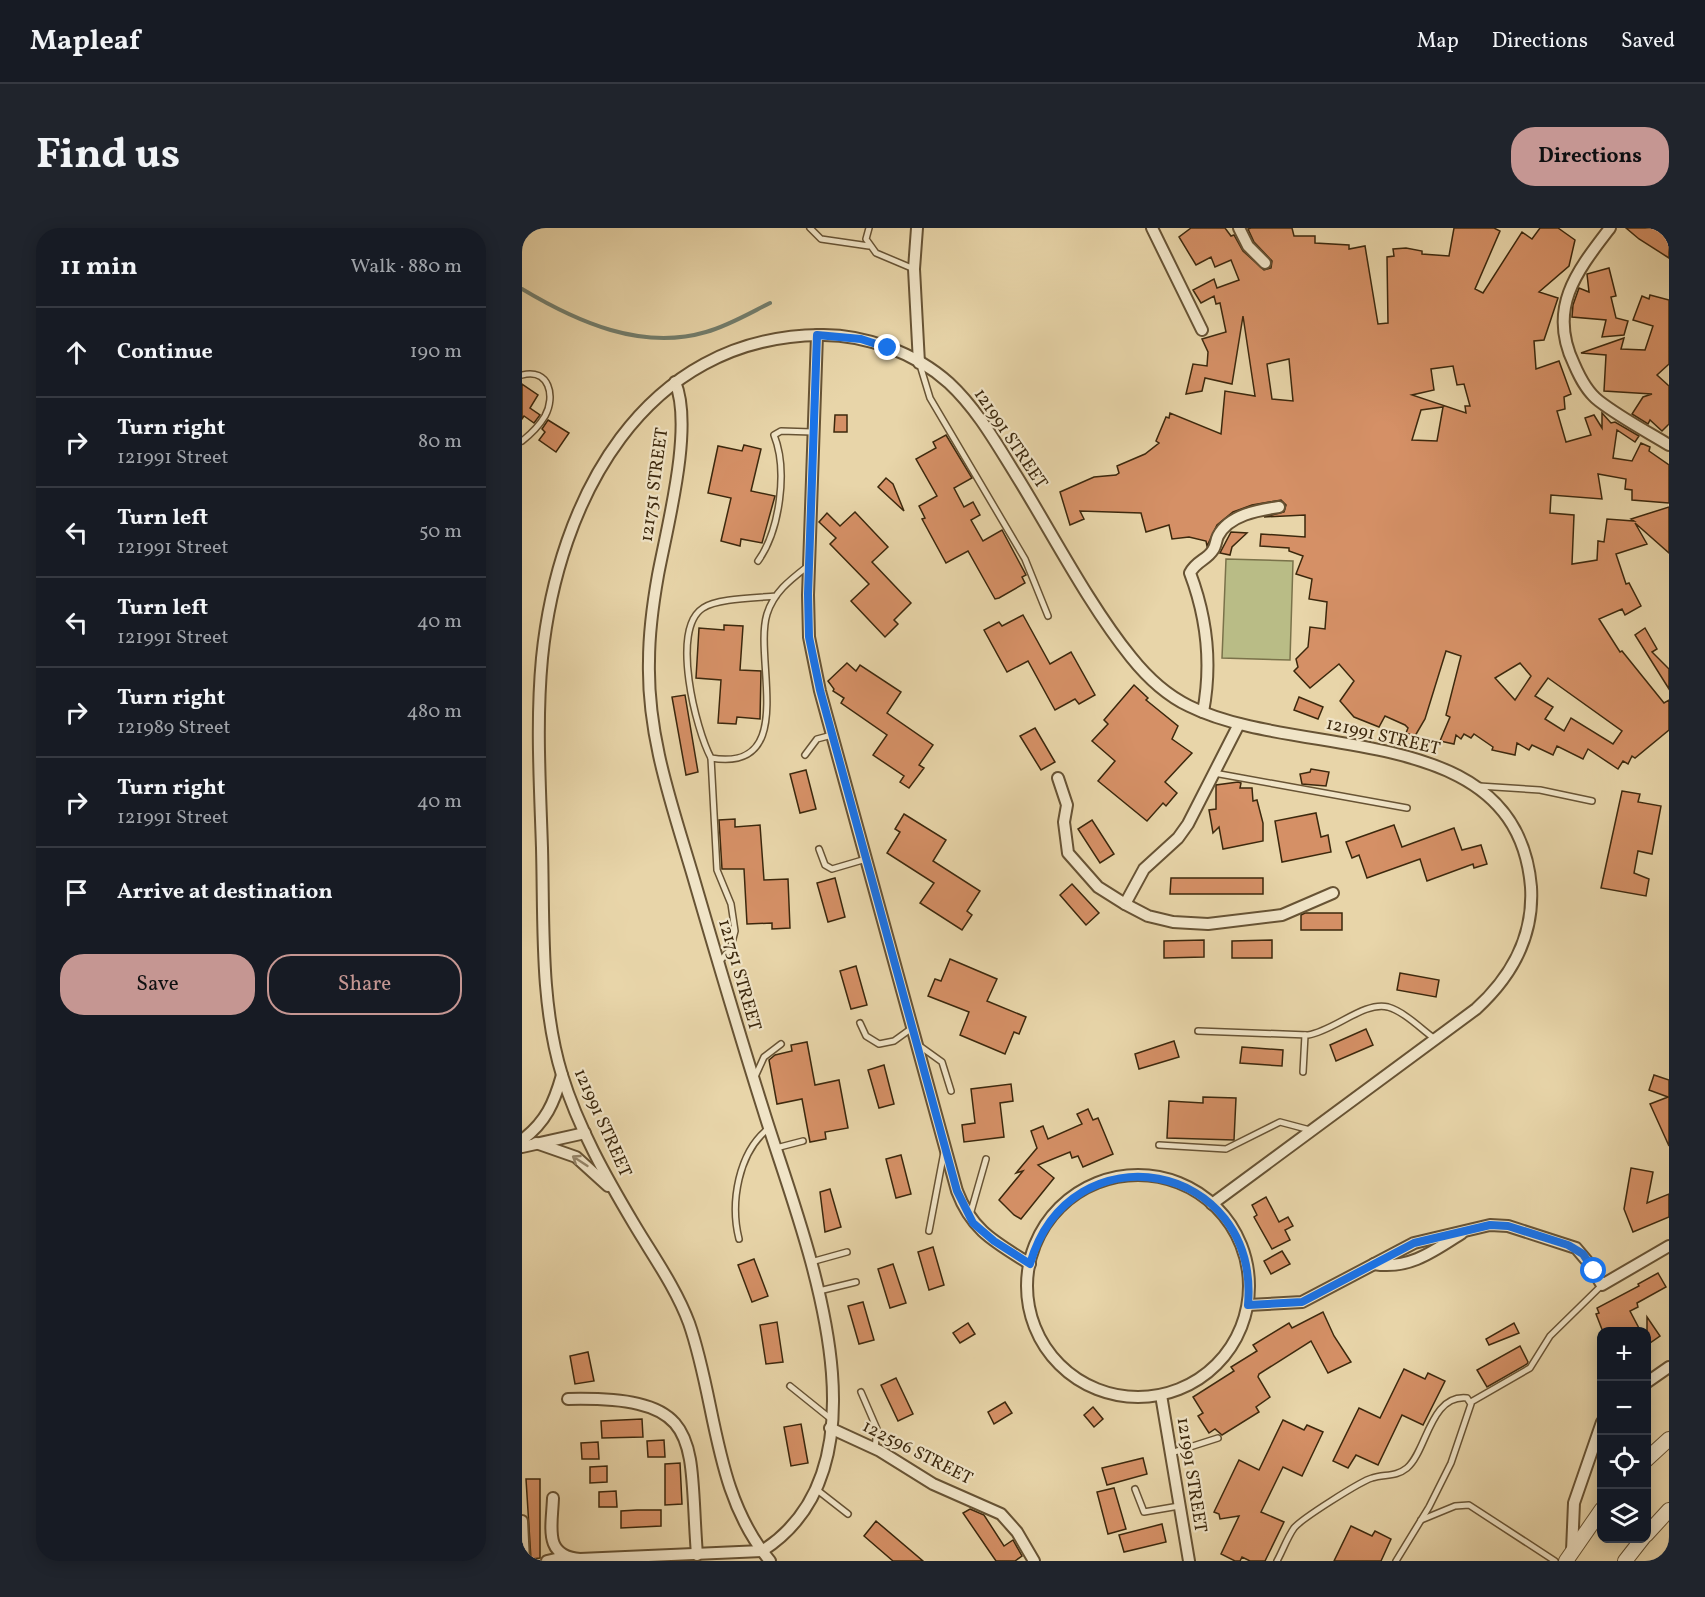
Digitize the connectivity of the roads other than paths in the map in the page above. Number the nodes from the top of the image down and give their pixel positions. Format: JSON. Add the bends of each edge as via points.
{"nodes":[{"id":1,"x":810,"y":228,"type":"edge"},
{"id":2,"x":868,"y":228,"type":"edge"},
{"id":3,"x":917,"y":228,"type":"edge"},
{"id":4,"x":1152,"y":228,"type":"edge"},
{"id":5,"x":1239,"y":228,"type":"edge"},
{"id":6,"x":1610,"y":228,"type":"edge"},
{"id":7,"x":869,"y":246,"type":"junction"},
{"id":8,"x":1265,"y":263,"type":"dead end"},
{"id":9,"x":914,"y":269,"type":"junction"},
{"id":10,"x":1202,"y":330,"type":"dead end"},
{"id":11,"x":817,"y":335,"type":"junction"},
{"id":12,"x":920,"y":363,"type":"junction"},
{"id":13,"x":522,"y":375,"type":"edge"},
{"id":14,"x":675,"y":381,"type":"junction"},
{"id":15,"x":812,"y":432,"type":"junction"},
{"id":16,"x":522,"y":441,"type":"edge"},
{"id":17,"x":1669,"y":445,"type":"edge"},
{"id":18,"x":1279,"y":507,"type":"dead end"},
{"id":19,"x":758,"y":561,"type":"dead end"},
{"id":20,"x":809,"y":565,"type":"junction"},
{"id":21,"x":776,"y":596,"type":"junction"},
{"id":22,"x":1048,"y":616,"type":"dead end"},
{"id":23,"x":1203,"y":712,"type":"junction"},
{"id":24,"x":1239,"y":724,"type":"junction"},
{"id":25,"x":832,"y":735,"type":"junction"},
{"id":26,"x":806,"y":755,"type":"dead end"},
{"id":27,"x":711,"y":758,"type":"junction"},
{"id":28,"x":1214,"y":774,"type":"junction"},
{"id":29,"x":1058,"y":778,"type":"dead end"},
{"id":30,"x":1479,"y":786,"type":"junction"},
{"id":31,"x":1592,"y":801,"type":"dead end"},
{"id":32,"x":1407,"y":808,"type":"dead end"},
{"id":33,"x":819,"y":849,"type":"dead end"},
{"id":34,"x":866,"y":859,"type":"junction"},
{"id":35,"x":1333,"y":893,"type":"dead end"},
{"id":36,"x":1125,"y":904,"type":"junction"},
{"id":37,"x":718,"y":963,"type":"junction"},
{"id":38,"x":860,"y":1023,"type":"dead end"},
{"id":39,"x":912,"y":1028,"type":"junction"},
{"id":40,"x":1198,"y":1031,"type":"dead end"},
{"id":41,"x":1305,"y":1035,"type":"junction"},
{"id":42,"x":1435,"y":1039,"type":"junction"},
{"id":43,"x":916,"y":1043,"type":"junction"},
{"id":44,"x":782,"y":1044,"type":"dead end"},
{"id":45,"x":1303,"y":1072,"type":"dead end"},
{"id":46,"x":562,"y":1075,"type":"junction"},
{"id":47,"x":754,"y":1081,"type":"junction"},
{"id":48,"x":951,"y":1091,"type":"dead end"},
{"id":49,"x":769,"y":1128,"type":"junction"},
{"id":50,"x":1312,"y":1130,"type":"junction"},
{"id":51,"x":585,"y":1133,"type":"junction"},
{"id":52,"x":522,"y":1140,"type":"edge"},
{"id":53,"x":803,"y":1141,"type":"dead end"},
{"id":54,"x":536,"y":1143,"type":"junction"},
{"id":55,"x":1159,"y":1146,"type":"dead end"},
{"id":56,"x":522,"y":1147,"type":"edge"},
{"id":57,"x":945,"y":1148,"type":"junction"},
{"id":58,"x":775,"y":1149,"type":"junction"},
{"id":59,"x":987,"y":1159,"type":"dead end"},
{"id":60,"x":615,"y":1192,"type":"junction"},
{"id":61,"x":1212,"y":1204,"type":"junction"},
{"id":62,"x":969,"y":1218,"type":"junction"},
{"id":63,"x":1467,"y":1229,"type":"junction"},
{"id":64,"x":929,"y":1231,"type":"dead end"},
{"id":65,"x":739,"y":1239,"type":"dead end"},
{"id":66,"x":1669,"y":1246,"type":"edge"},
{"id":67,"x":847,"y":1252,"type":"dead end"},
{"id":68,"x":811,"y":1262,"type":"junction"},
{"id":69,"x":1030,"y":1264,"type":"junction"},
{"id":70,"x":1374,"y":1264,"type":"junction"},
{"id":71,"x":856,"y":1282,"type":"dead end"},
{"id":72,"x":1602,"y":1285,"type":"junction"},
{"id":73,"x":819,"y":1291,"type":"junction"},
{"id":74,"x":1248,"y":1305,"type":"junction"},
{"id":75,"x":1669,"y":1367,"type":"edge"},
{"id":76,"x":1650,"y":1381,"type":"edge"},
{"id":77,"x":790,"y":1386,"type":"dead end"},
{"id":78,"x":861,"y":1392,"type":"dead end"},
{"id":79,"x":1161,"y":1395,"type":"junction"},
{"id":80,"x":568,"y":1399,"type":"dead end"},
{"id":81,"x":1470,"y":1402,"type":"junction"},
{"id":82,"x":831,"y":1424,"type":"junction"},
{"id":83,"x":1598,"y":1435,"type":"edge"},
{"id":84,"x":1218,"y":1438,"type":"dead end"},
{"id":85,"x":1669,"y":1439,"type":"edge"},
{"id":86,"x":875,"y":1449,"type":"junction"},
{"id":87,"x":1171,"y":1453,"type":"junction"},
{"id":88,"x":1651,"y":1456,"type":"edge"},
{"id":89,"x":1135,"y":1489,"type":"dead end"},
{"id":90,"x":816,"y":1490,"type":"junction"},
{"id":91,"x":553,"y":1498,"type":"dead end"},
{"id":92,"x":1179,"y":1506,"type":"junction"},
{"id":93,"x":1669,"y":1510,"type":"edge"},
{"id":94,"x":848,"y":1514,"type":"dead end"},
{"id":95,"x":1597,"y":1516,"type":"edge"},
{"id":96,"x":522,"y":1521,"type":"edge"},
{"id":97,"x":1420,"y":1521,"type":"junction"},
{"id":98,"x":1651,"y":1530,"type":"edge"},
{"id":99,"x":1640,"y":1543,"type":"edge"},
{"id":100,"x":762,"y":1551,"type":"junction"},
{"id":101,"x":697,"y":1555,"type":"junction"},
{"id":102,"x":1569,"y":1556,"type":"edge"},
{"id":103,"x":566,"y":1559,"type":"edge"},
{"id":104,"x":610,"y":1559,"type":"edge"},
{"id":105,"x":524,"y":1561,"type":"edge"},
{"id":106,"x":547,"y":1561,"type":"edge"},
{"id":107,"x":770,"y":1561,"type":"edge"},
{"id":108,"x":1034,"y":1561,"type":"edge"},
{"id":109,"x":1188,"y":1561,"type":"edge"},
{"id":110,"x":1277,"y":1561,"type":"edge"},
{"id":111,"x":1396,"y":1561,"type":"edge"},
{"id":112,"x":1555,"y":1561,"type":"edge"},
{"id":113,"x":1624,"y":1561,"type":"edge"}],
"edges":[{"from":1,"to":7,"type":"lane","via":[[821,239]]},
{"from":2,"to":7,"type":"lane"},
{"from":3,"to":9,"type":"street"},
{"from":4,"to":10,"type":"street"},
{"from":5,"to":8,"type":"street","via":[[1248,246]]},
{"from":6,"to":17,"type":"street","via":[[1574,277],[1564,313],[1565,340],[1579,376],[1598,401]]},
{"from":7,"to":9,"type":"lane","via":[[878,255]]},
{"from":9,"to":12,"type":"street"},
{"from":11,"to":12,"type":"street","name":"121991 STREET","via":[[861,339]]},
{"from":11,"to":14,"type":"street","name":"121991 STREET","via":[[759,341]]},
{"from":11,"to":15,"type":"street"},
{"from":12,"to":22,"type":"lane","via":[[930,398],[1025,559]]},
{"from":12,"to":23,"type":"street","name":"121991 STREET","via":[[945,379],[985,425],[1127,652],[1163,689]]},
{"from":13,"to":16,"type":"lane","via":[[545,379],[550,396],[545,416]]},
{"from":14,"to":37,"type":"street","name":"121751 STREET","via":[[680,393],[681,422],[651,633],[650,711],[661,769]]},
{"from":14,"to":46,"type":"street","name":"121991 STREET","via":[[637,418],[597,473],[568,539],[547,625],[539,729],[543,910],[549,1008]]},
{"from":15,"to":19,"type":"lane","via":[[774,434],[781,458],[777,506],[768,545]]},
{"from":15,"to":20,"type":"street"},
{"from":18,"to":23,"type":"street","via":[[1230,522],[1218,534],[1213,550],[1197,561],[1190,573],[1197,588],[1209,658]]},
{"from":20,"to":21,"type":"lane"},
{"from":20,"to":25,"type":"street","via":[[809,637]]},
{"from":21,"to":27,"type":"lane","via":[[767,615],[764,635],[768,684],[762,738],[745,755]]},
{"from":21,"to":27,"type":"lane","via":[[710,604],[691,622],[688,682],[701,738]]},
{"from":23,"to":24,"type":"street","name":"121991 STREET"},
{"from":24,"to":28,"type":"street"},
{"from":24,"to":30,"type":"street","name":"121991 STREET","via":[[1430,762]]},
{"from":25,"to":26,"type":"lane","via":[[817,739]]},
{"from":25,"to":34,"type":"street"},
{"from":27,"to":37,"type":"lane","via":[[715,861],[731,904],[735,931],[730,950]]},
{"from":28,"to":32,"type":"lane"},
{"from":28,"to":36,"type":"street","via":[[1182,834],[1144,869]]},
{"from":29,"to":36,"type":"street","via":[[1067,805],[1064,822],[1068,853],[1098,887]]},
{"from":30,"to":31,"type":"lane","via":[[1540,790]]},
{"from":30,"to":42,"type":"street","name":"121991 STREET","via":[[1502,809],[1521,844],[1531,891],[1530,916],[1517,958],[1506,978],[1476,1010]]},
{"from":33,"to":34,"type":"lane","via":[[825,865],[832,869]]},
{"from":34,"to":39,"type":"street"},
{"from":35,"to":36,"type":"street","via":[[1282,915],[1208,924],[1148,916]]},
{"from":37,"to":47,"type":"street","name":"121751 STREET"},
{"from":38,"to":39,"type":"lane","via":[[866,1036],[879,1044],[894,1041]]},
{"from":39,"to":43,"type":"street"},
{"from":40,"to":41,"type":"lane"},
{"from":41,"to":42,"type":"lane","via":[[1322,1032],[1369,1008],[1382,1006],[1396,1011]]},
{"from":41,"to":45,"type":"lane"},
{"from":42,"to":50,"type":"street","name":"121991 STREET"},
{"from":43,"to":48,"type":"lane","via":[[942,1062]]},
{"from":43,"to":57,"type":"street"},
{"from":44,"to":47,"type":"lane","via":[[764,1058]]},
{"from":46,"to":51,"type":"street","name":"121991 STREET"},
{"from":46,"to":52,"type":"street","via":[[549,1112]]},
{"from":47,"to":49,"type":"street","name":"121751 STREET"},
{"from":49,"to":58,"type":"street","name":"121751 STREET"},
{"from":49,"to":65,"type":"lane","via":[[752,1143],[745,1162],[735,1212]]},
{"from":50,"to":55,"type":"lane","via":[[1280,1122],[1226,1149]]},
{"from":50,"to":61,"type":"street","name":"121991 STREET"},
{"from":51,"to":54,"type":"street"},
{"from":51,"to":60,"type":"street","name":"121991 STREET"},
{"from":53,"to":58,"type":"lane"},
{"from":54,"to":56,"type":"street"},
{"from":60,"to":54,"type":"street","one_way":true,"via":[[576,1157]]},
{"from":57,"to":62,"type":"street"},
{"from":57,"to":64,"type":"lane"},
{"from":58,"to":68,"type":"street","name":"121751 STREET"},
{"from":59,"to":62,"type":"lane"},
{"from":60,"to":100,"type":"street","name":"121991 STREET","via":[[681,1303],[700,1357],[733,1501]]},
{"from":61,"to":69,"type":"street","name":"121991 STREET","via":[[1184,1185],[1153,1177],[1103,1182],[1074,1197],[1050,1220]]},
{"from":61,"to":74,"type":"street","name":"121991 STREET","via":[[1236,1233],[1243,1250],[1248,1268]]},
{"from":62,"to":69,"type":"street","via":[[994,1241]]},
{"from":63,"to":70,"type":"street","via":[[1425,1239]]},
{"from":63,"to":70,"type":"street","via":[[1414,1261],[1391,1266]]},
{"from":63,"to":72,"type":"street","via":[[1508,1226],[1568,1245],[1583,1254]]},
{"from":66,"to":72,"type":"street"},
{"from":67,"to":68,"type":"lane"},
{"from":68,"to":73,"type":"street","name":"121751 STREET"},
{"from":69,"to":79,"type":"street","name":"121991 STREET","via":[[1029,1304],[1034,1323],[1053,1358],[1076,1378],[1102,1391],[1131,1397]]},
{"from":70,"to":74,"type":"street","via":[[1302,1302]]},
{"from":71,"to":73,"type":"lane"},
{"from":72,"to":81,"type":"lane","via":[[1550,1336],[1530,1368]]},
{"from":73,"to":82,"type":"street","name":"121751 STREET","via":[[832,1354]]},
{"from":74,"to":79,"type":"street","name":"121991 STREET","via":[[1237,1336],[1218,1363],[1182,1388]]},
{"from":75,"to":76,"type":"street"},
{"from":77,"to":82,"type":"lane"},
{"from":78,"to":86,"type":"lane","via":[[878,1429]]},
{"from":79,"to":87,"type":"street","name":"121991 STREET"},
{"from":80,"to":101,"type":"street","via":[[633,1401],[658,1409],[677,1424],[689,1450]]},
{"from":81,"to":97,"type":"lane","via":[[1451,1462]]},
{"from":81,"to":110,"type":"lane","via":[[1461,1398],[1441,1411],[1414,1460],[1402,1472],[1370,1478],[1297,1525]]},
{"from":82,"to":86,"type":"street","name":"122596 STREET"},
{"from":82,"to":90,"type":"street","name":"121751 STREET"},
{"from":83,"to":102,"type":"street","via":[[1574,1503]]},
{"from":84,"to":87,"type":"lane"},
{"from":85,"to":88,"type":"street"},
{"from":86,"to":108,"type":"street","name":"122596 STREET","via":[[933,1484],[1001,1514],[1011,1523]]},
{"from":87,"to":92,"type":"street","name":"121991 STREET"},
{"from":89,"to":92,"type":"lane","via":[[1144,1512]]},
{"from":90,"to":94,"type":"lane"},
{"from":90,"to":100,"type":"street","name":"121751 STREET","via":[[795,1525]]},
{"from":91,"to":103,"type":"street","via":[[552,1540]]},
{"from":92,"to":109,"type":"street","name":"121991 STREET"},
{"from":93,"to":98,"type":"street"},
{"from":95,"to":102,"type":"street"},
{"from":96,"to":105,"type":"street"},
{"from":97,"to":111,"type":"lane"},
{"from":97,"to":112,"type":"lane","via":[[1455,1506],[1469,1505]]},
{"from":99,"to":113,"type":"street"},
{"from":100,"to":101,"type":"street"},
{"from":100,"to":107,"type":"street","name":"121991 STREET"},
{"from":101,"to":104,"type":"street"},
{"from":103,"to":104,"type":"street"},
{"from":103,"to":106,"type":"street"}]}
